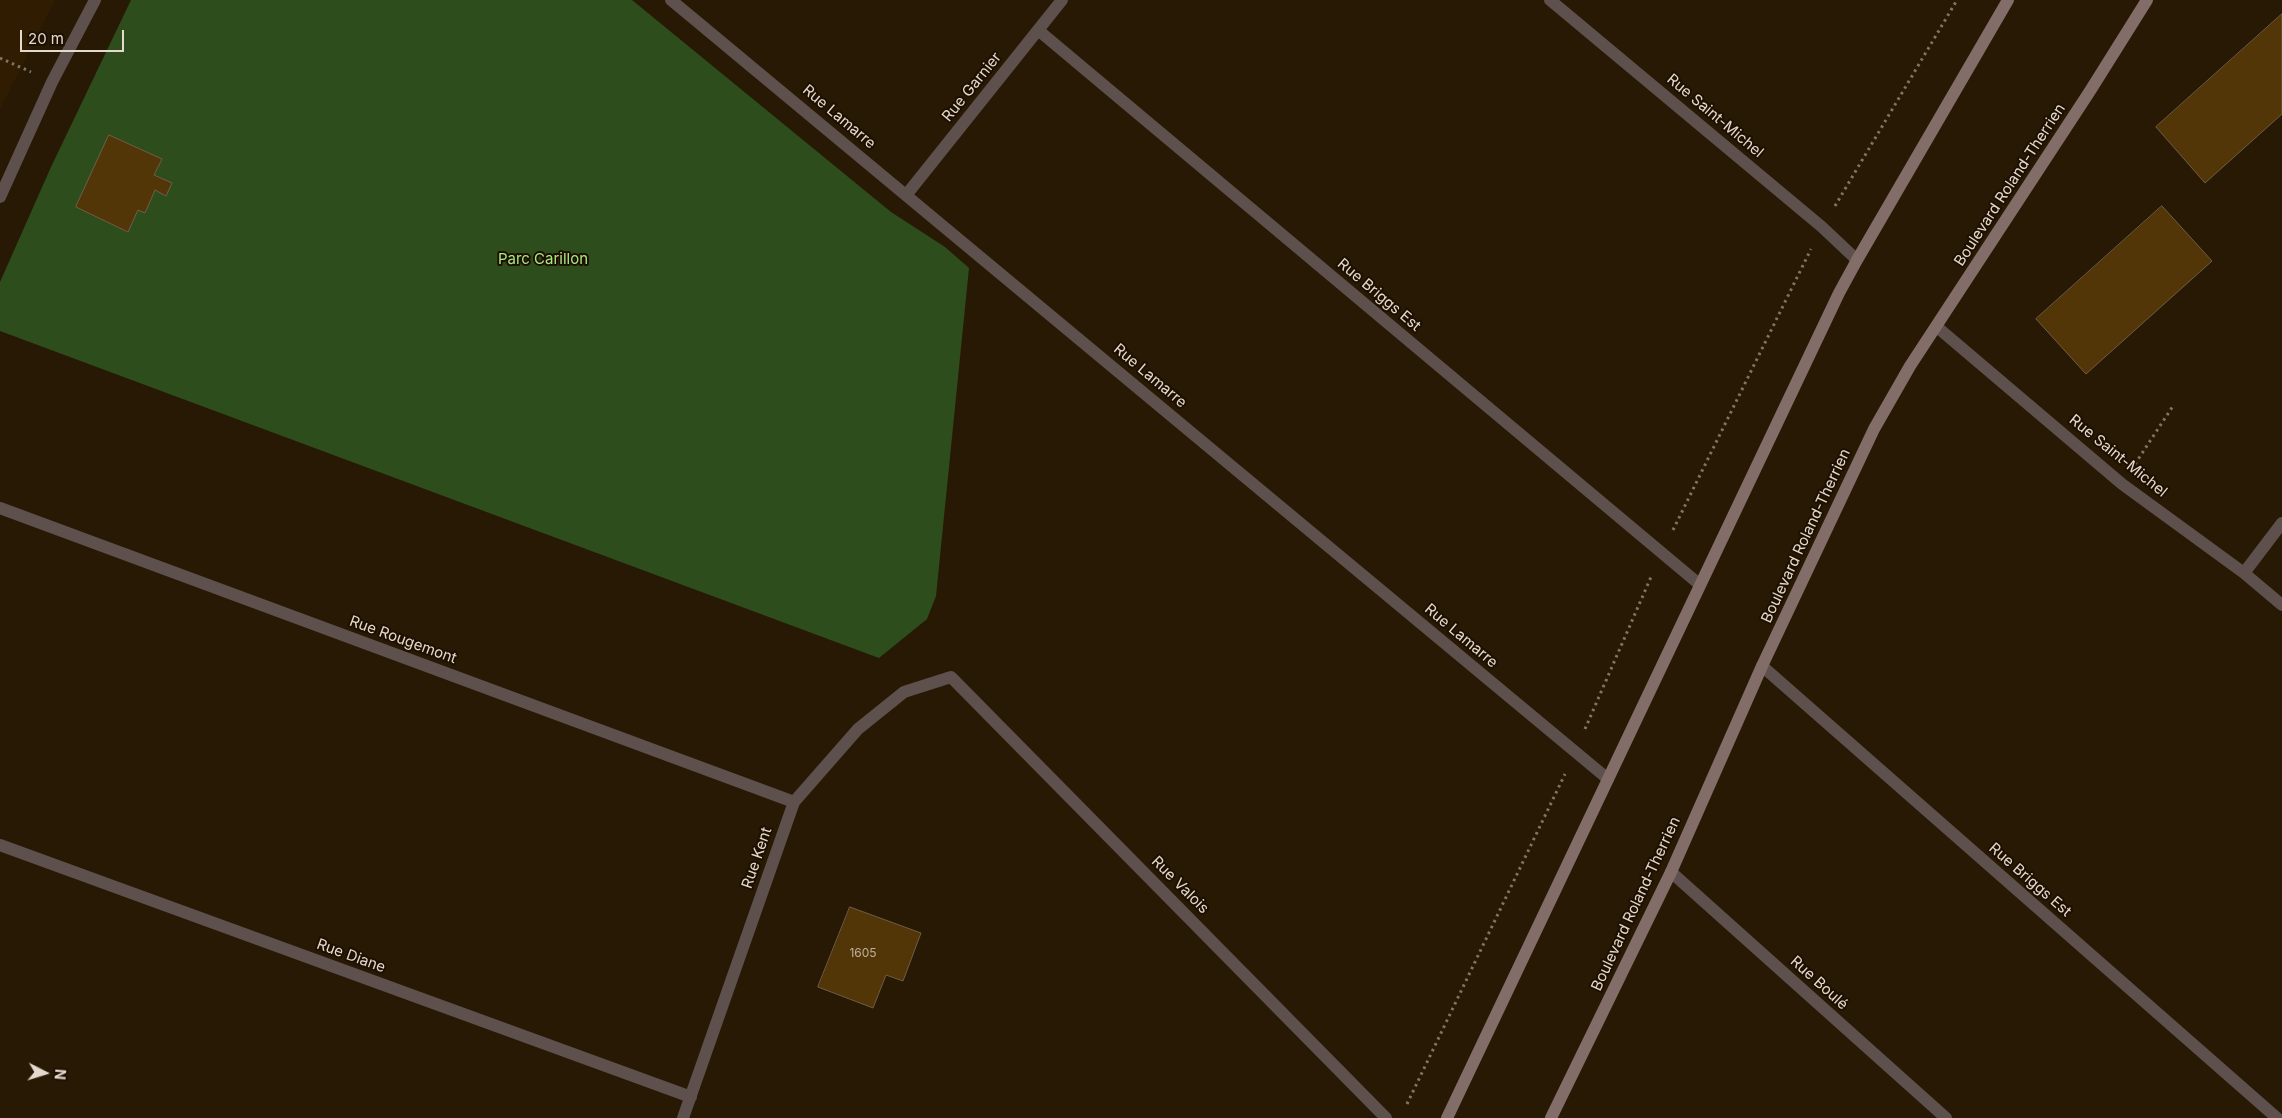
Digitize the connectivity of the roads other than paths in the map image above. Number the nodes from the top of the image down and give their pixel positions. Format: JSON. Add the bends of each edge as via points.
{"nodes":[{"id":1,"x":95,"y":0,"type":"edge"},
{"id":2,"x":671,"y":0,"type":"edge"},
{"id":3,"x":1062,"y":0,"type":"edge"},
{"id":4,"x":1550,"y":0,"type":"edge"},
{"id":5,"x":2008,"y":0,"type":"edge"},
{"id":6,"x":2147,"y":0,"type":"edge"},
{"id":7,"x":1038,"y":30,"type":"junction"},
{"id":8,"x":907,"y":194,"type":"junction"},
{"id":9,"x":0,"y":197,"type":"edge"},
{"id":10,"x":1857,"y":260,"type":"junction"},
{"id":11,"x":1937,"y":327,"type":"junction"},
{"id":12,"x":0,"y":508,"type":"edge"},
{"id":13,"x":2282,"y":523,"type":"edge"},
{"id":14,"x":2244,"y":573,"type":"junction"},
{"id":15,"x":1699,"y":584,"type":"junction"},
{"id":16,"x":2282,"y":605,"type":"edge"},
{"id":17,"x":1762,"y":666,"type":"junction"},
{"id":18,"x":951,"y":676,"type":"joint"},
{"id":19,"x":1608,"y":779,"type":"junction"},
{"id":20,"x":794,"y":802,"type":"junction"},
{"id":21,"x":0,"y":845,"type":"edge"},
{"id":22,"x":1671,"y":872,"type":"junction"},
{"id":23,"x":690,"y":1097,"type":"junction"},
{"id":24,"x":683,"y":1118,"type":"edge"},
{"id":25,"x":1386,"y":1118,"type":"edge"},
{"id":26,"x":1447,"y":1118,"type":"edge"},
{"id":27,"x":1551,"y":1118,"type":"edge"},
{"id":28,"x":1946,"y":1118,"type":"edge"},
{"id":29,"x":2276,"y":1118,"type":"edge"}],
"edges":[{"from":1,"to":9,"type":"street","via":[[52,82]]},
{"from":2,"to":8,"type":"street","name":"Rue Lamarre"},
{"from":3,"to":7,"type":"street","name":"Rue Garnier"},
{"from":4,"to":10,"type":"street","name":"Rue Saint-Michel","via":[[1822,227]]},
{"from":5,"to":10,"type":"main road"},
{"from":6,"to":11,"type":"main road","name":"Boulevard Roland-Therrien"},
{"from":7,"to":8,"type":"street","name":"Rue Garnier"},
{"from":7,"to":15,"type":"street","name":"Rue Briggs Est"},
{"from":8,"to":19,"type":"street","name":"Rue Lamarre"},
{"from":10,"to":15,"type":"main road"},
{"from":11,"to":14,"type":"street","name":"Rue Saint-Michel","via":[[2122,484]]},
{"from":11,"to":17,"type":"main road","name":"Boulevard Roland-Therrien","via":[[1874,429]]},
{"from":12,"to":20,"type":"street","name":"Rue Rougemont"},
{"from":13,"to":14,"type":"street"},
{"from":14,"to":16,"type":"street","name":"Rue Saint-Michel"},
{"from":15,"to":19,"type":"main road"},
{"from":17,"to":22,"type":"main road","name":"Boulevard Roland-Therrien"},
{"from":17,"to":29,"type":"street","name":"Rue Briggs Est"},
{"from":18,"to":20,"type":"street","name":"Rue Kent","via":[[926,683],[896,698],[858,729]]},
{"from":18,"to":25,"type":"street","name":"Rue Valois"},
{"from":19,"to":26,"type":"main road"},
{"from":20,"to":23,"type":"street","name":"Rue Kent"},
{"from":21,"to":23,"type":"street","name":"Rue Diane"},
{"from":22,"to":27,"type":"main road","name":"Boulevard Roland-Therrien"},
{"from":22,"to":28,"type":"street","name":"Rue Boulé"},
{"from":23,"to":24,"type":"street","name":"Rue Kent"}]}
